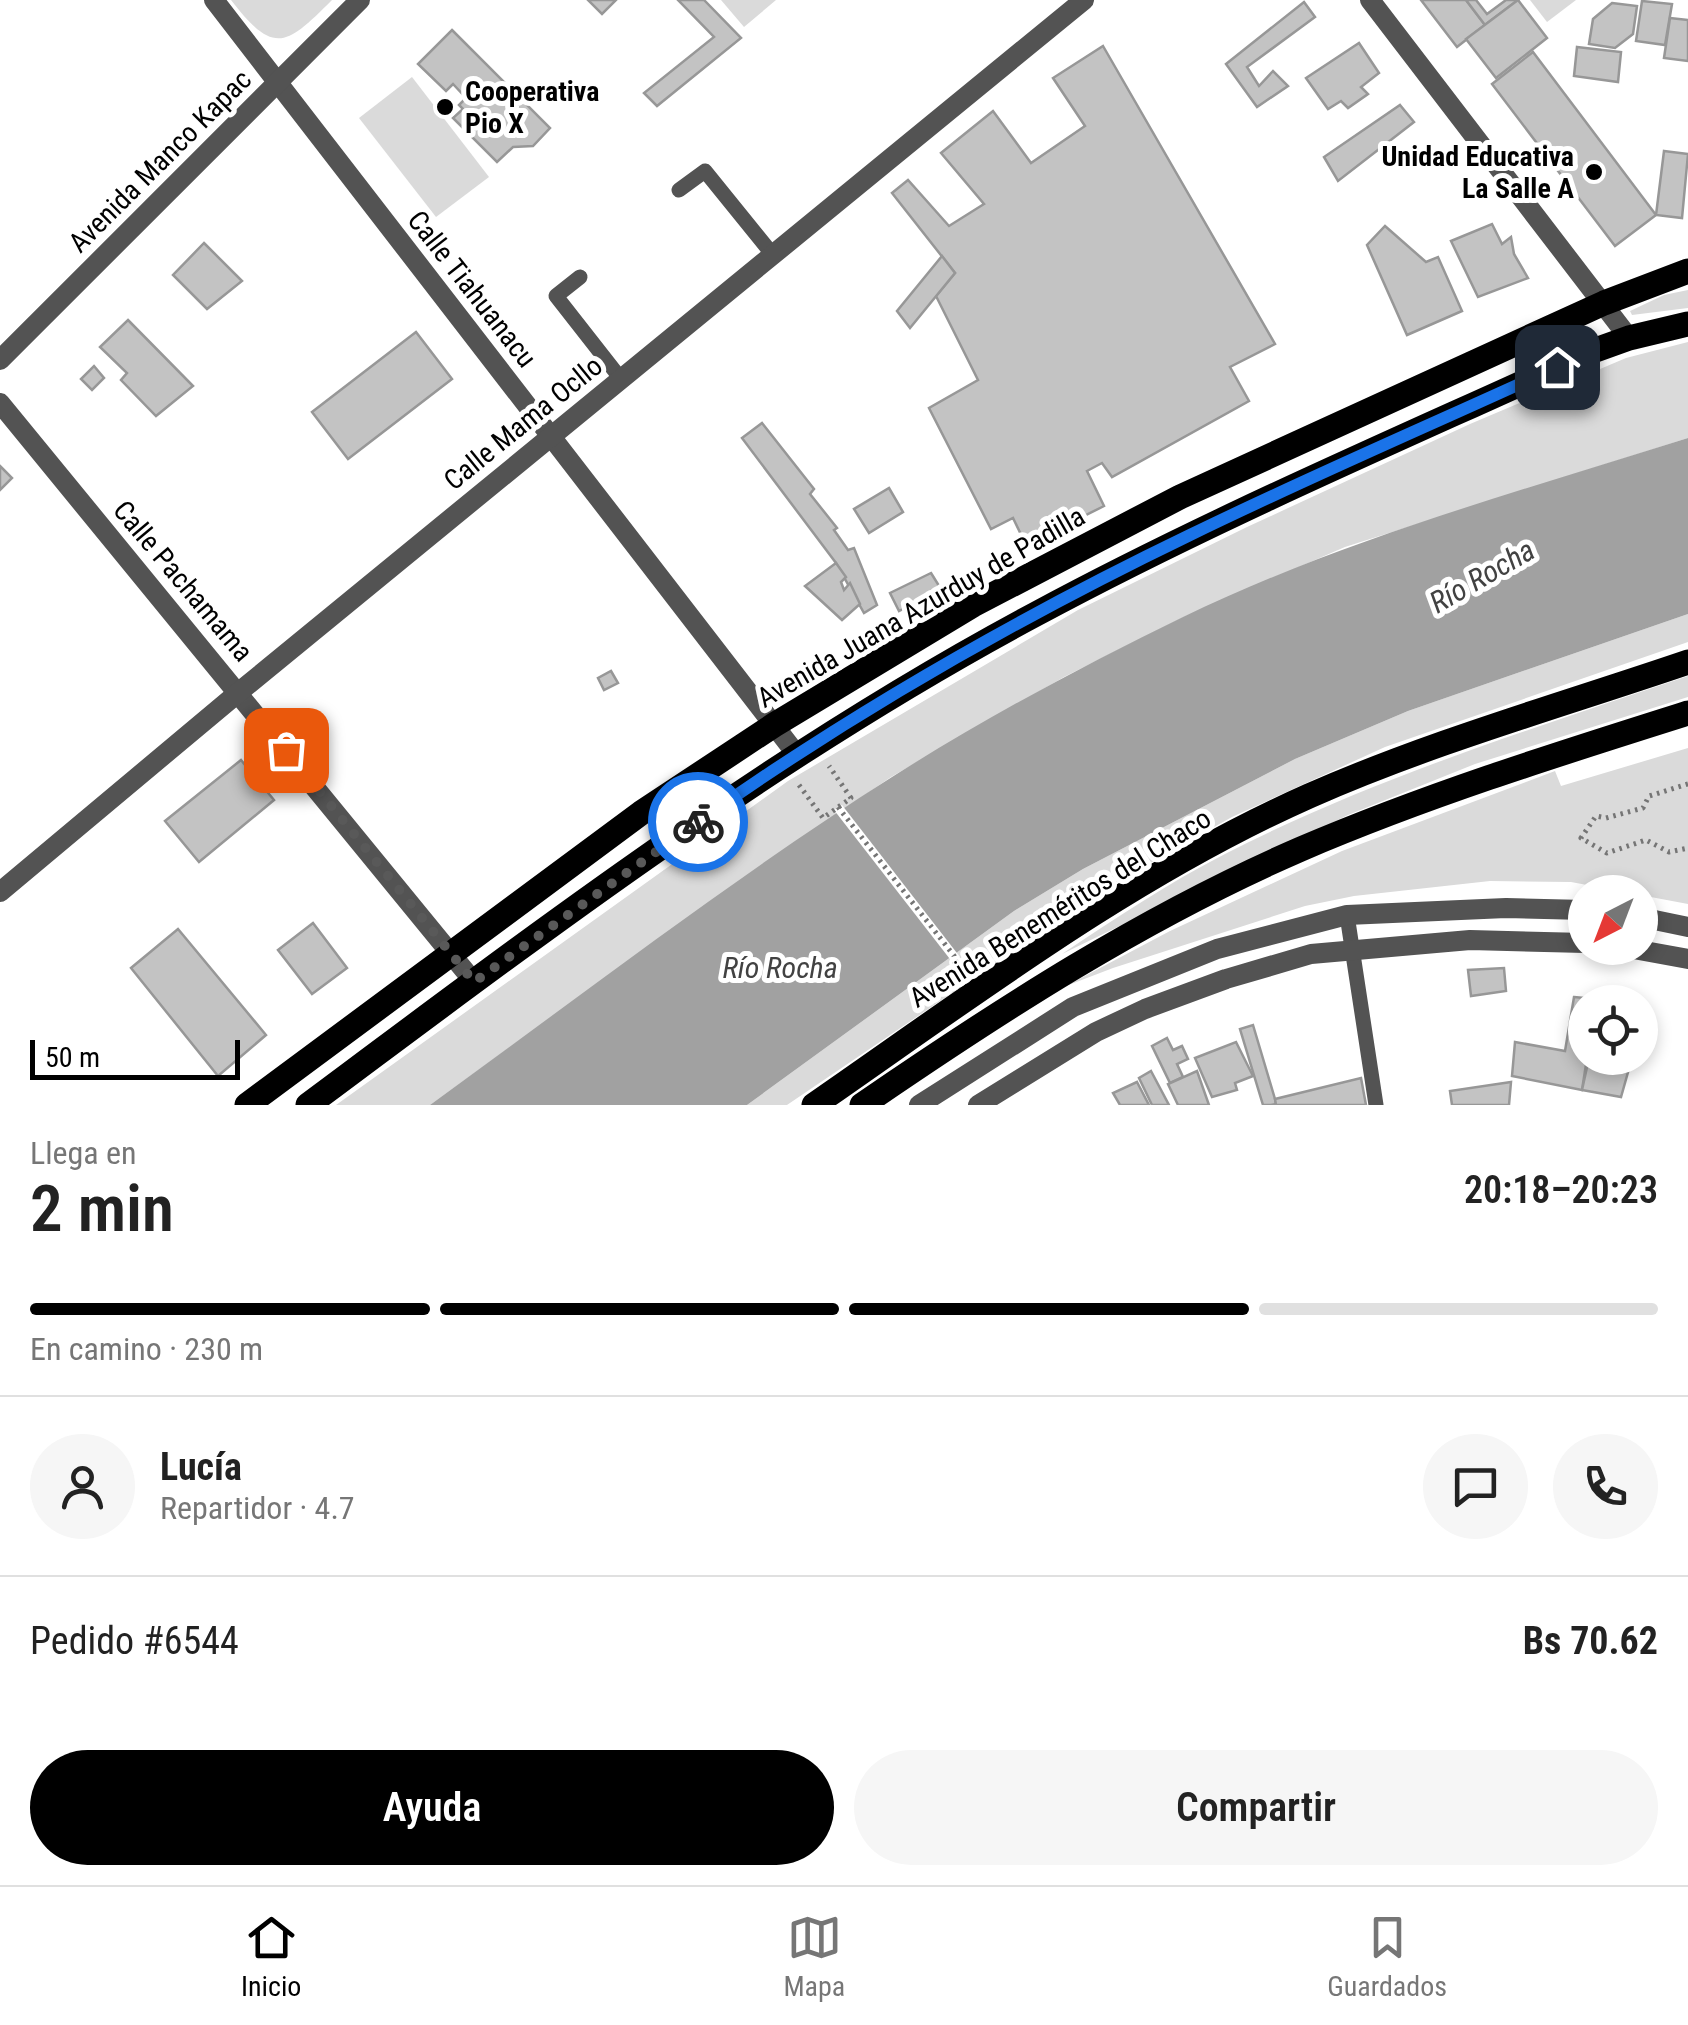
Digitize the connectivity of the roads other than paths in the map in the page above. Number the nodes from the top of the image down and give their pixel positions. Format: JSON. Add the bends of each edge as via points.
{"nodes":[{"id":1,"x":214,"y":0,"type":"edge"},
{"id":2,"x":360,"y":0,"type":"edge"},
{"id":3,"x":1084,"y":0,"type":"edge"},
{"id":4,"x":1370,"y":0,"type":"edge"},
{"id":5,"x":278,"y":82,"type":"junction"},
{"id":6,"x":680,"y":190,"type":"dead end"},
{"id":7,"x":773,"y":255,"type":"junction"},
{"id":8,"x":1688,"y":272,"type":"edge"},
{"id":9,"x":580,"y":277,"type":"dead end"},
{"id":10,"x":1604,"y":304,"type":"junction"},
{"id":11,"x":1688,"y":324,"type":"edge"},
{"id":12,"x":1629,"y":338,"type":"junction"},
{"id":13,"x":0,"y":360,"type":"edge"},
{"id":14,"x":622,"y":378,"type":"junction"},
{"id":15,"x":0,"y":403,"type":"edge"},
{"id":16,"x":550,"y":437,"type":"junction"},
{"id":17,"x":1688,"y":662,"type":"edge"},
{"id":18,"x":239,"y":692,"type":"junction"},
{"id":19,"x":1688,"y":714,"type":"edge"},
{"id":20,"x":774,"y":725,"type":"junction"},
{"id":21,"x":795,"y":766,"type":"junction"},
{"id":22,"x":0,"y":892,"type":"edge"},
{"id":23,"x":1568,"y":910,"type":"edge"},
{"id":24,"x":1347,"y":915,"type":"junction"},
{"id":25,"x":1658,"y":921,"type":"edge"},
{"id":26,"x":1688,"y":927,"type":"edge"},
{"id":27,"x":1568,"y":943,"type":"edge"},
{"id":28,"x":1351,"y":950,"type":"junction"},
{"id":29,"x":451,"y":953,"type":"junction"},
{"id":30,"x":1658,"y":953,"type":"edge"},
{"id":31,"x":1688,"y":958,"type":"edge"},
{"id":32,"x":474,"y":982,"type":"junction"},
{"id":33,"x":247,"y":1105,"type":"edge"},
{"id":34,"x":308,"y":1105,"type":"edge"},
{"id":35,"x":814,"y":1105,"type":"edge"},
{"id":36,"x":862,"y":1105,"type":"edge"},
{"id":37,"x":919,"y":1105,"type":"edge"},
{"id":38,"x":978,"y":1105,"type":"edge"},
{"id":39,"x":1376,"y":1105,"type":"edge"}],
"edges":[{"from":1,"to":5,"type":"street","name":"Calle Tiahuanacu"},
{"from":2,"to":5,"type":"street","name":"Avenida Manco Kapac"},
{"from":3,"to":7,"type":"street","name":"Calle Mama Ocllo"},
{"from":4,"to":10,"type":"street"},
{"from":5,"to":13,"type":"street","name":"Avenida Manco Kapac"},
{"from":5,"to":16,"type":"street","name":"Calle Tiahuanacu"},
{"from":6,"to":7,"type":"lane","via":[[705,171]]},
{"from":7,"to":14,"type":"street","name":"Calle Mama Ocllo"},
{"from":8,"to":10,"type":"main road","name":"Avenida Juana Azurduy de Padilla"},
{"from":9,"to":14,"type":"lane","via":[[556,296]]},
{"from":10,"to":12,"type":"street"},
{"from":10,"to":20,"type":"main road","name":"Avenida Juana Azurduy de Padilla","via":[[1180,497],[974,604]]},
{"from":11,"to":12,"type":"main road"},
{"from":12,"to":21,"type":"main road","via":[[1190,535],[1034,615]]},
{"from":14,"to":16,"type":"street","name":"Calle Mama Ocllo"},
{"from":15,"to":18,"type":"street","name":"Calle Pachamama"},
{"from":16,"to":18,"type":"street","name":"Calle Mama Ocllo"},
{"from":16,"to":20,"type":"street","name":"Calle Tiahuanacu"},
{"from":17,"to":35,"type":"main road","name":"Avenida Beneméritos del Chaco","via":[[1326,790],[1203,849],[978,990]]},
{"from":18,"to":22,"type":"street","name":"Calle Mama Ocllo"},
{"from":18,"to":29,"type":"street","name":"Calle Pachamama"},
{"from":19,"to":36,"type":"main road","name":"Avenida Beneméritos del Chaco","via":[[1515,768],[1300,850],[1072,966]]},
{"from":20,"to":21,"type":"street","name":"Calle Tiahuanacu"},
{"from":20,"to":29,"type":"main road","name":"Avenida Juana Azurduy de Padilla"},
{"from":21,"to":32,"type":"main road"},
{"from":23,"to":24,"type":"street"},
{"from":24,"to":28,"type":"lane"},
{"from":24,"to":37,"type":"street","via":[[1218,949],[1072,1008]]},
{"from":25,"to":26,"type":"street"},
{"from":27,"to":28,"type":"street","via":[[1470,940]]},
{"from":28,"to":38,"type":"street","via":[[1226,978],[1145,1008]]},
{"from":28,"to":39,"type":"lane"},
{"from":29,"to":32,"type":"street","name":"Calle Pachamama"},
{"from":29,"to":33,"type":"main road","name":"Avenida Juana Azurduy de Padilla"},
{"from":30,"to":31,"type":"street"},
{"from":32,"to":34,"type":"main road"}]}
